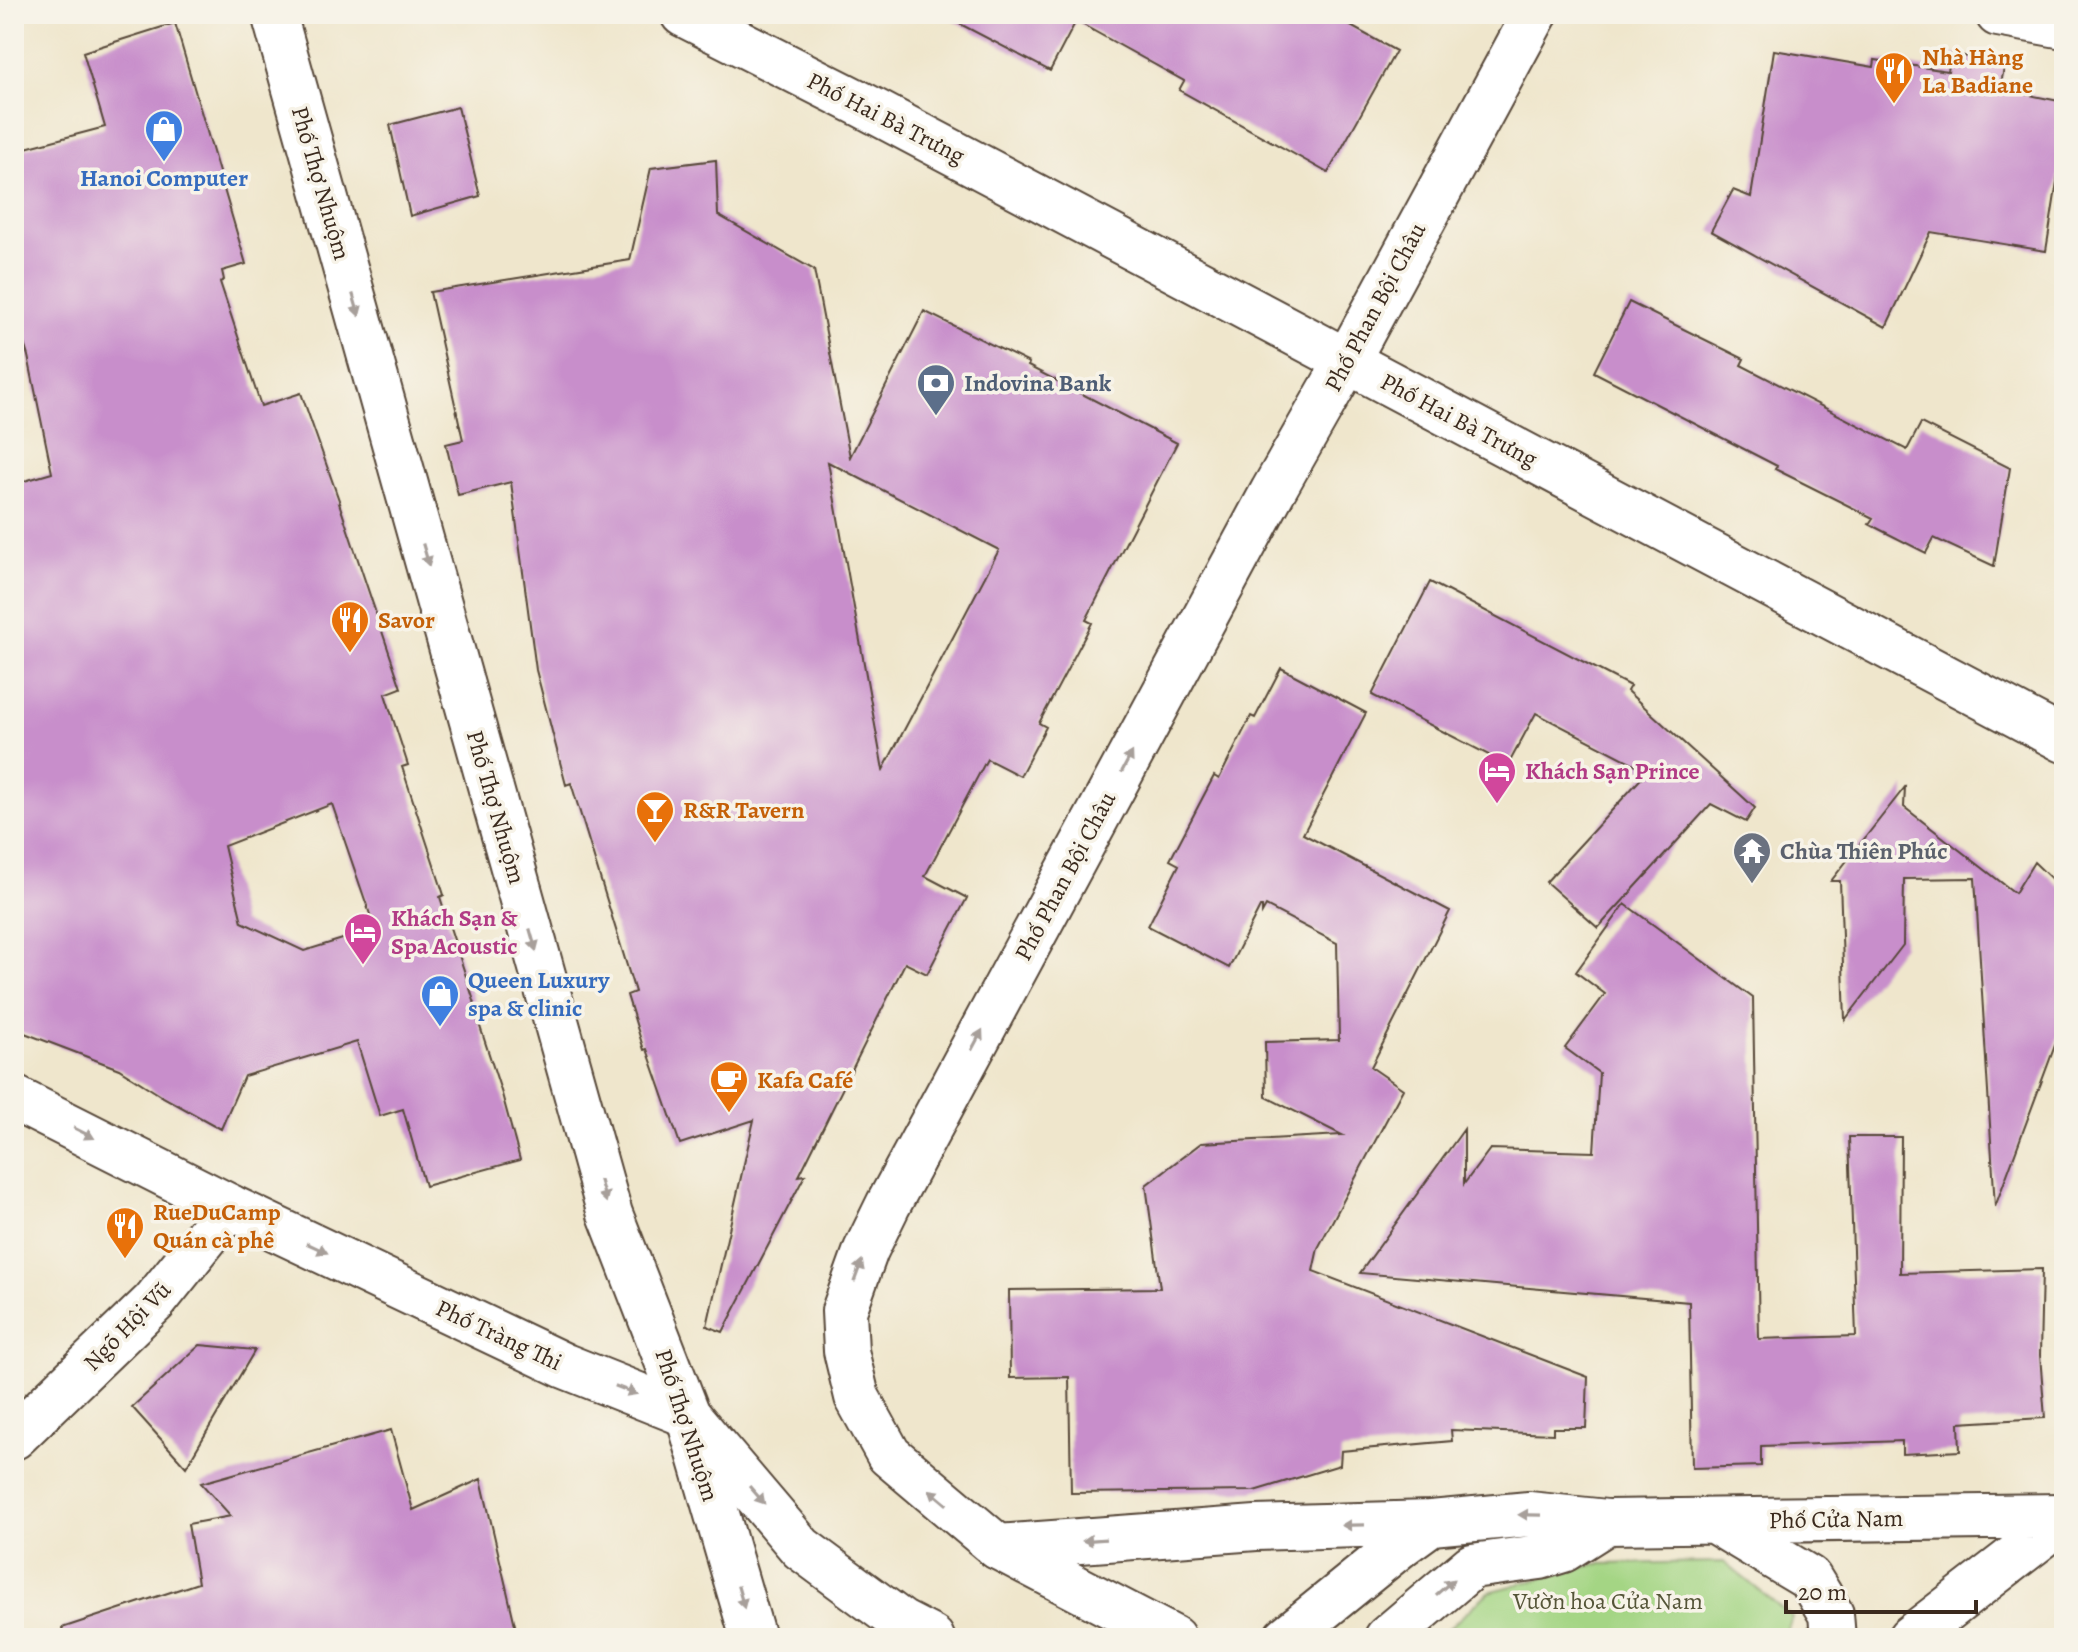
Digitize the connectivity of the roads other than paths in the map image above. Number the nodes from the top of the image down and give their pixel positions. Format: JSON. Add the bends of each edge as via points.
{"nodes":[{"id":1,"x":274,"y":14,"type":"edge"},
{"id":2,"x":683,"y":14,"type":"edge"},
{"id":3,"x":1535,"y":14,"type":"edge"},
{"id":4,"x":1998,"y":14,"type":"edge"},
{"id":5,"x":2064,"y":26,"type":"edge"},
{"id":6,"x":1347,"y":361,"type":"junction"},
{"id":7,"x":2064,"y":740,"type":"edge"},
{"id":8,"x":14,"y":1098,"type":"edge"},
{"id":9,"x":230,"y":1207,"type":"junction"},
{"id":10,"x":688,"y":1415,"type":"junction"},
{"id":11,"x":14,"y":1437,"type":"edge"},
{"id":12,"x":2064,"y":1518,"type":"edge"},
{"id":13,"x":1714,"y":1521,"type":"junction"},
{"id":14,"x":1607,"y":1522,"type":"junction"},
{"id":15,"x":1431,"y":1523,"type":"junction"},
{"id":16,"x":998,"y":1547,"type":"junction"},
{"id":17,"x":753,"y":1638,"type":"edge"},
{"id":18,"x":932,"y":1638,"type":"edge"},
{"id":19,"x":1173,"y":1638,"type":"edge"},
{"id":20,"x":1286,"y":1638,"type":"edge"},
{"id":21,"x":1387,"y":1638,"type":"edge"},
{"id":22,"x":1833,"y":1638,"type":"edge"},
{"id":23,"x":1910,"y":1638,"type":"edge"}],
"edges":[{"from":1,"to":10,"type":"street","name":"Phố Thợ Nhuộm","one_way":true,"via":[[610,1214]]},
{"from":2,"to":6,"type":"street","name":"Phố Hai Bà Trưng"},
{"from":3,"to":6,"type":"street","name":"Phố Phan Bội Châu"},
{"from":4,"to":5,"type":"street"},
{"from":6,"to":7,"type":"street","name":"Phố Hai Bà Trưng"},
{"from":16,"to":6,"type":"street","name":"Phố Phan Bội Châu","one_way":true,"via":[[889,1455],[857,1397],[846,1351],[844,1311],[888,1205]]},
{"from":8,"to":9,"type":"street","name":"Phố Tràng Thi","one_way":true},
{"from":9,"to":10,"type":"street","name":"Phố Tràng Thi","one_way":true,"via":[[565,1366]]},
{"from":9,"to":11,"type":"street","name":"Ngõ Hội Vũ","via":[[154,1302]]},
{"from":10,"to":17,"type":"street","name":"Phố Thợ Nhuộm","one_way":true},
{"from":10,"to":18,"type":"street","name":"Phố Tràng Thi","one_way":true,"via":[[801,1548],[901,1622]]},
{"from":12,"to":13,"type":"street","name":"Phố Cửa Nam"},
{"from":12,"to":23,"type":"street"},
{"from":13,"to":14,"type":"street","name":"Phố Cửa Nam"},
{"from":13,"to":22,"type":"street","via":[[1809,1578],[1831,1614]]},
{"from":14,"to":15,"type":"street","name":"Phố Cửa Nam","one_way":true,"via":[[1529,1514]]},
{"from":21,"to":14,"type":"street","one_way":true,"via":[[1472,1566],[1563,1550]]},
{"from":15,"to":16,"type":"street","name":"Phố Cửa Nam","one_way":true,"via":[[1256,1528]]},
{"from":15,"to":20,"type":"street"},
{"from":16,"to":19,"type":"street","name":"Phố Phan Bội Châu"}]}
